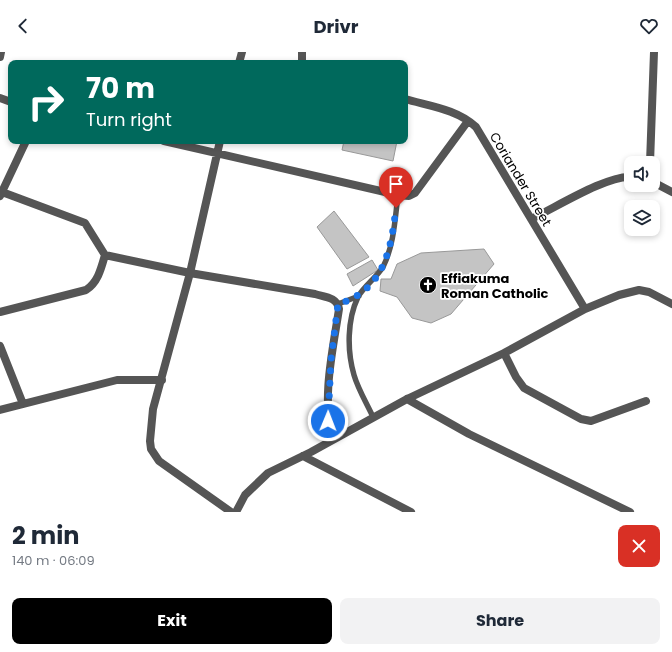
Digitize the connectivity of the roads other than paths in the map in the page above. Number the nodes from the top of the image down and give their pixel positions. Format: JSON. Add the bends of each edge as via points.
{"nodes":[{"id":1,"x":1,"y":52,"type":"edge"},
{"id":2,"x":654,"y":52,"type":"edge"},
{"id":3,"x":0,"y":57,"type":"edge"},
{"id":4,"x":408,"y":100,"type":"edge"},
{"id":5,"x":468,"y":121,"type":"junction"},
{"id":6,"x":25,"y":144,"type":"edge"},
{"id":7,"x":178,"y":144,"type":"edge"},
{"id":8,"x":220,"y":144,"type":"edge"},
{"id":9,"x":218,"y":153,"type":"junction"},
{"id":10,"x":650,"y":156,"type":"edge"},
{"id":11,"x":624,"y":177,"type":"edge"},
{"id":12,"x":660,"y":186,"type":"edge"},
{"id":13,"x":672,"y":192,"type":"edge"},
{"id":14,"x":1,"y":194,"type":"edge"},
{"id":15,"x":398,"y":195,"type":"junction"},
{"id":16,"x":531,"y":219,"type":"junction"},
{"id":17,"x":105,"y":255,"type":"junction"},
{"id":18,"x":190,"y":273,"type":"junction"},
{"id":19,"x":359,"y":296,"type":"junction"},
{"id":20,"x":338,"y":304,"type":"junction"},
{"id":21,"x":672,"y":304,"type":"edge"},
{"id":22,"x":585,"y":309,"type":"junction"},
{"id":23,"x":0,"y":312,"type":"edge"},
{"id":24,"x":0,"y":346,"type":"edge"},
{"id":25,"x":504,"y":353,"type":"junction"},
{"id":26,"x":162,"y":380,"type":"junction"},
{"id":27,"x":407,"y":399,"type":"junction"},
{"id":28,"x":646,"y":401,"type":"dead end"},
{"id":29,"x":23,"y":404,"type":"junction"},
{"id":30,"x":0,"y":410,"type":"edge"},
{"id":31,"x":373,"y":417,"type":"junction"},
{"id":32,"x":333,"y":439,"type":"junction"},
{"id":33,"x":303,"y":456,"type":"junction"},
{"id":34,"x":231,"y":512,"type":"edge"},
{"id":35,"x":236,"y":512,"type":"edge"},
{"id":36,"x":412,"y":512,"type":"edge"},
{"id":37,"x":630,"y":512,"type":"edge"}],
"edges":[{"from":1,"to":3,"type":"street"},
{"from":2,"to":10,"type":"street"},
{"from":4,"to":5,"type":"street","name":"Coriander Street","via":[[449,111]]},
{"from":5,"to":15,"type":"street","via":[[415,193],[409,196]]},
{"from":5,"to":16,"type":"street","name":"Coriander Street","via":[[486,142]]},
{"from":6,"to":14,"type":"street"},
{"from":7,"to":9,"type":"street"},
{"from":8,"to":9,"type":"street"},
{"from":9,"to":15,"type":"street"},
{"from":9,"to":18,"type":"street"},
{"from":11,"to":16,"type":"street","via":[[604,182]]},
{"from":12,"to":13,"type":"street"},
{"from":14,"to":17,"type":"street","via":[[85,223]]},
{"from":15,"to":19,"type":"lane","via":[[391,246],[383,266]]},
{"from":16,"to":22,"type":"street","name":"Coriander Street"},
{"from":17,"to":18,"type":"street"},
{"from":17,"to":23,"type":"street","via":[[98,278],[93,286],[86,290]]},
{"from":18,"to":20,"type":"street","via":[[315,294],[334,300]]},
{"from":18,"to":26,"type":"street"},
{"from":19,"to":20,"type":"lane"},
{"from":19,"to":31,"type":"lane","via":[[352,311],[349,345],[354,376]]},
{"from":20,"to":32,"type":"street","via":[[328,405],[328,421]]},
{"from":21,"to":22,"type":"street","via":[[649,292],[639,290]]},
{"from":22,"to":25,"type":"street"},
{"from":24,"to":29,"type":"street"},
{"from":25,"to":27,"type":"street"},
{"from":25,"to":28,"type":"street","via":[[524,388],[581,419],[591,421]]},
{"from":26,"to":29,"type":"street","via":[[117,380]]},
{"from":26,"to":34,"type":"street","via":[[153,409],[151,449],[159,461]]},
{"from":27,"to":31,"type":"street"},
{"from":27,"to":37,"type":"street","via":[[470,434]]},
{"from":29,"to":30,"type":"street"},
{"from":31,"to":32,"type":"street"},
{"from":32,"to":33,"type":"street"},
{"from":33,"to":35,"type":"street","via":[[268,473],[245,495]]},
{"from":33,"to":36,"type":"street"}]}
